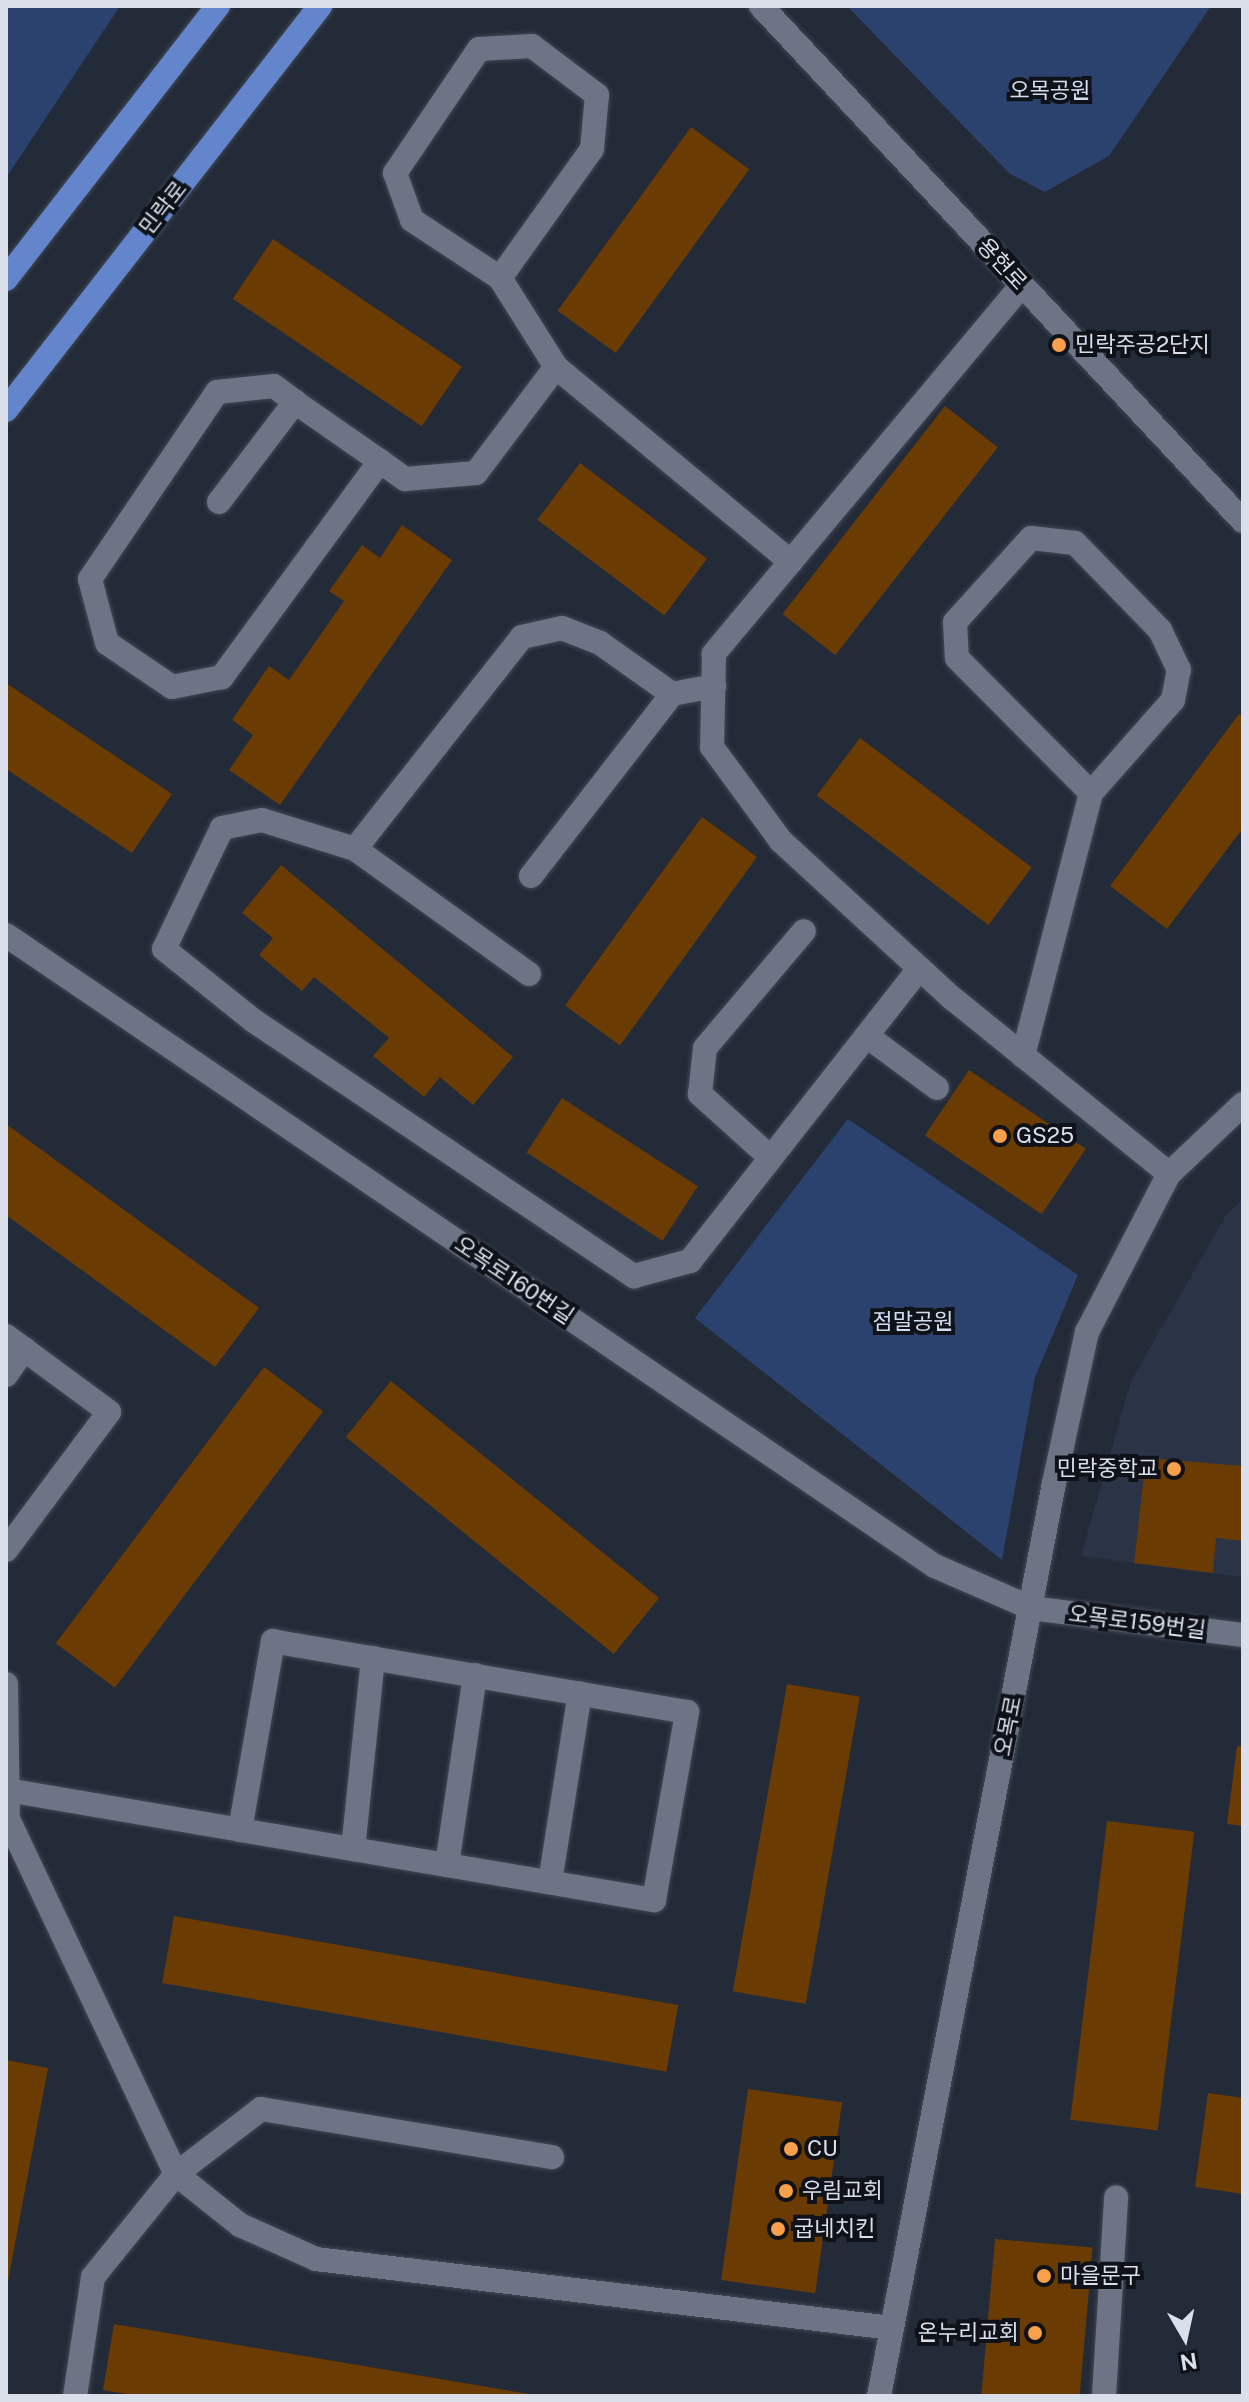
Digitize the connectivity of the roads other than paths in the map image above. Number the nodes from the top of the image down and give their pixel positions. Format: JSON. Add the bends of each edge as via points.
{"nodes":[{"id":1,"x":218,"y":6,"type":"edge"},
{"id":2,"x":320,"y":6,"type":"edge"},
{"id":3,"x":761,"y":6,"type":"edge"},
{"id":4,"x":500,"y":278,"type":"junction"},
{"id":5,"x":6,"y":279,"type":"edge"},
{"id":6,"x":1022,"y":285,"type":"junction"},
{"id":7,"x":556,"y":367,"type":"junction"},
{"id":8,"x":295,"y":402,"type":"junction"},
{"id":9,"x":6,"y":410,"type":"edge"},
{"id":10,"x":380,"y":461,"type":"junction"},
{"id":11,"x":219,"y":502,"type":"dead end"},
{"id":12,"x":1238,"y":507,"type":"edge"},
{"id":13,"x":791,"y":562,"type":"junction"},
{"id":14,"x":714,"y":686,"type":"junction"},
{"id":15,"x":672,"y":694,"type":"junction"},
{"id":16,"x":1091,"y":793,"type":"junction"},
{"id":17,"x":355,"y":849,"type":"junction"},
{"id":18,"x":531,"y":876,"type":"dead end"},
{"id":19,"x":804,"y":931,"type":"dead end"},
{"id":20,"x":6,"y":935,"type":"edge"},
{"id":21,"x":920,"y":968,"type":"junction"},
{"id":22,"x":529,"y":974,"type":"dead end"},
{"id":23,"x":867,"y":1036,"type":"junction"},
{"id":24,"x":1023,"y":1056,"type":"junction"},
{"id":25,"x":937,"y":1088,"type":"dead end"},
{"id":26,"x":1243,"y":1104,"type":"edge"},
{"id":27,"x":771,"y":1158,"type":"junction"},
{"id":28,"x":1169,"y":1174,"type":"junction"},
{"id":29,"x":15,"y":1343,"type":"edge"},
{"id":30,"x":6,"y":1375,"type":"edge"},
{"id":31,"x":6,"y":1550,"type":"edge"},
{"id":32,"x":1031,"y":1608,"type":"junction"},
{"id":33,"x":1243,"y":1635,"type":"edge"},
{"id":34,"x":373,"y":1658,"type":"junction"},
{"id":35,"x":475,"y":1675,"type":"junction"},
{"id":36,"x":6,"y":1684,"type":"edge"},
{"id":37,"x":580,"y":1693,"type":"junction"},
{"id":38,"x":7,"y":1790,"type":"edge"},
{"id":39,"x":7,"y":1819,"type":"edge"},
{"id":40,"x":240,"y":1830,"type":"junction"},
{"id":41,"x":353,"y":1849,"type":"junction"},
{"id":42,"x":447,"y":1865,"type":"junction"},
{"id":43,"x":550,"y":1882,"type":"junction"},
{"id":44,"x":552,"y":2157,"type":"dead end"},
{"id":45,"x":176,"y":2174,"type":"junction"},
{"id":46,"x":1116,"y":2197,"type":"dead end"},
{"id":47,"x":892,"y":2328,"type":"junction"},
{"id":48,"x":75,"y":2396,"type":"edge"},
{"id":49,"x":879,"y":2396,"type":"edge"},
{"id":50,"x":1104,"y":2396,"type":"edge"}],
"edges":[{"from":1,"to":5,"type":"main road"},
{"from":2,"to":9,"type":"main road","name":"민락로"},
{"from":3,"to":6,"type":"street","name":"용현로"},
{"from":4,"to":4,"type":"street","via":[[412,220],[395,173],[479,49],[532,46],[597,95],[592,149]]},
{"from":4,"to":7,"type":"street"},
{"from":6,"to":12,"type":"street","name":"용현로"},
{"from":6,"to":13,"type":"street"},
{"from":7,"to":10,"type":"street","via":[[476,473],[405,479]]},
{"from":7,"to":13,"type":"street"},
{"from":8,"to":10,"type":"street"},
{"from":8,"to":10,"type":"street","via":[[274,386],[217,392],[90,579],[107,643],[172,687],[222,677]]},
{"from":8,"to":11,"type":"street"},
{"from":13,"to":14,"type":"street","via":[[714,654]]},
{"from":14,"to":15,"type":"street"},
{"from":14,"to":21,"type":"street","via":[[712,747],[781,841]]},
{"from":15,"to":17,"type":"street","via":[[600,643],[562,628],[522,637]]},
{"from":15,"to":18,"type":"street"},
{"from":16,"to":16,"type":"street","via":[[1173,700],[1179,670],[1160,630],[1075,543],[1031,538],[955,622],[957,658]]},
{"from":16,"to":24,"type":"street"},
{"from":17,"to":22,"type":"street"},
{"from":17,"to":27,"type":"street","via":[[262,820],[222,828],[164,949],[254,1021],[634,1276],[690,1261]]},
{"from":19,"to":27,"type":"street","via":[[705,1048],[700,1094]]},
{"from":20,"to":32,"type":"street","name":"오목로160번길","via":[[935,1566]]},
{"from":21,"to":23,"type":"street"},
{"from":21,"to":24,"type":"street"},
{"from":23,"to":25,"type":"street"},
{"from":23,"to":27,"type":"street"},
{"from":24,"to":28,"type":"street"},
{"from":26,"to":28,"type":"street","name":"오목로"},
{"from":28,"to":32,"type":"street","name":"오목로","via":[[1087,1332]]},
{"from":29,"to":30,"type":"street"},
{"from":29,"to":31,"type":"street","via":[[109,1412]]},
{"from":32,"to":33,"type":"street","name":"오목로159번길"},
{"from":32,"to":47,"type":"street","name":"오목로"},
{"from":34,"to":35,"type":"street"},
{"from":34,"to":40,"type":"street","via":[[273,1641]]},
{"from":34,"to":41,"type":"street"},
{"from":35,"to":37,"type":"street"},
{"from":35,"to":42,"type":"street"},
{"from":36,"to":38,"type":"street"},
{"from":37,"to":43,"type":"street"},
{"from":37,"to":43,"type":"street","via":[[687,1712],[654,1900]]},
{"from":38,"to":39,"type":"street"},
{"from":38,"to":40,"type":"street"},
{"from":39,"to":45,"type":"street"},
{"from":40,"to":41,"type":"street"},
{"from":41,"to":42,"type":"street"},
{"from":42,"to":43,"type":"street"},
{"from":44,"to":45,"type":"street","via":[[261,2109]]},
{"from":45,"to":47,"type":"street","via":[[240,2225],[316,2259]]},
{"from":45,"to":48,"type":"street","via":[[93,2277]]},
{"from":46,"to":50,"type":"street"},
{"from":47,"to":49,"type":"street","name":"오목로"}]}
